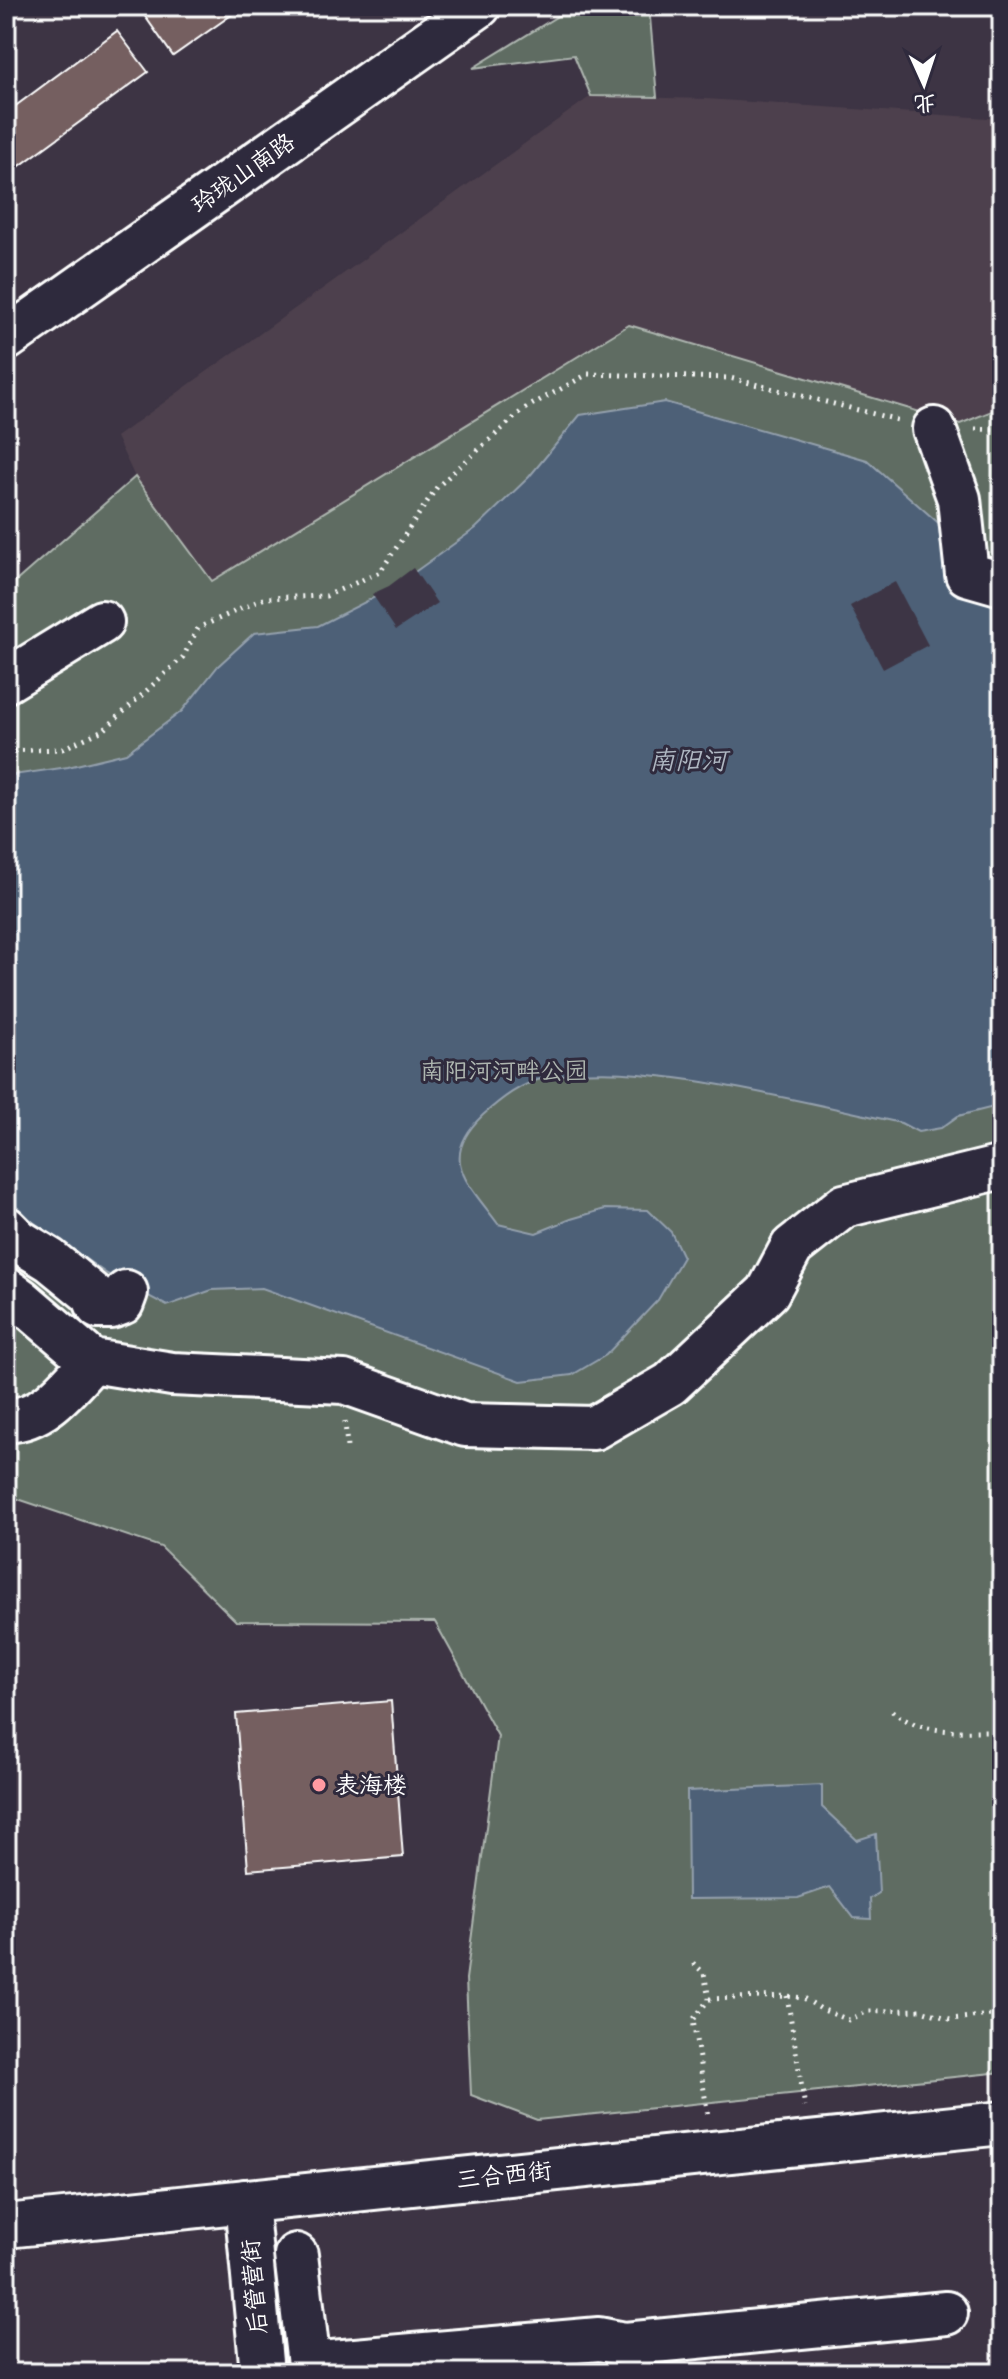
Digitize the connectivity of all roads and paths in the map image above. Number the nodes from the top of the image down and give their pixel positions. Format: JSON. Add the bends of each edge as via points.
{"nodes":[{"id":1,"x":479,"y":6,"type":"edge"},
{"id":2,"x":6,"y":339,"type":"edge"},
{"id":3,"x":934,"y":429,"type":"joint"},
{"id":4,"x":1002,"y":584,"type":"edge"},
{"id":5,"x":102,"y":622,"type":"dead end"},
{"id":6,"x":6,"y":681,"type":"edge"},
{"id":7,"x":6,"y":751,"type":"edge"},
{"id":8,"x":1000,"y":1172,"type":"edge"},
{"id":9,"x":6,"y":1228,"type":"edge"},
{"id":10,"x":6,"y":1289,"type":"edge"},
{"id":11,"x":126,"y":1292,"type":"dead end"},
{"id":12,"x":92,"y":1361,"type":"junction"},
{"id":13,"x":6,"y":1421,"type":"edge"},
{"id":14,"x":892,"y":1711,"type":"dead end"},
{"id":15,"x":1002,"y":1731,"type":"edge"},
{"id":16,"x":693,"y":1963,"type":"dead end"},
{"id":17,"x":787,"y":1996,"type":"junction"},
{"id":18,"x":709,"y":1999,"type":"junction"},
{"id":19,"x":1002,"y":2014,"type":"edge"},
{"id":20,"x":1002,"y":2123,"type":"edge"},
{"id":21,"x":811,"y":2143,"type":"junction"},
{"id":22,"x":713,"y":2153,"type":"junction"},
{"id":23,"x":246,"y":2201,"type":"junction"},
{"id":24,"x":6,"y":2226,"type":"edge"},
{"id":25,"x":296,"y":2255,"type":"dead end"},
{"id":26,"x":946,"y":2313,"type":"dead end"},
{"id":27,"x":638,"y":2359,"type":"edge"},
{"id":28,"x":310,"y":2368,"type":"edge"},
{"id":29,"x":262,"y":2373,"type":"edge"}],
"edges":[{"from":1,"to":2,"type":"street","name":"玲珑山南路"},
{"from":3,"to":4,"type":"street","via":[[959,499],[967,574]]},
{"from":3,"to":7,"type":"path","via":[[730,378],[588,374],[524,409],[437,487],[380,572],[326,596],[265,598],[198,628],[183,657],[105,729],[62,749]]},
{"from":5,"to":6,"type":"street"},
{"from":8,"to":12,"type":"street","via":[[844,1206],[792,1247],[768,1292],[670,1384],[594,1428],[465,1425],[344,1382],[172,1374]]},
{"from":9,"to":11,"type":"street","via":[[93,1295],[98,1307],[122,1303]]},
{"from":10,"to":12,"type":"street"},
{"from":12,"to":13,"type":"street","via":[[63,1395],[39,1411]]},
{"from":14,"to":15,"type":"path","via":[[937,1731]]},
{"from":16,"to":18,"type":"path","via":[[704,1973]]},
{"from":17,"to":18,"type":"path"},
{"from":17,"to":19,"type":"path","via":[[804,1998],[849,2020],[868,2011],[921,2010],[950,2019]]},
{"from":17,"to":21,"type":"path"},
{"from":18,"to":22,"type":"path","via":[[693,2020]]},
{"from":20,"to":21,"type":"street","name":"三合西街"},
{"from":21,"to":22,"type":"street","name":"三合西街"},
{"from":22,"to":23,"type":"street","name":"三合西街"},
{"from":23,"to":24,"type":"street","name":"三合西街"},
{"from":23,"to":29,"type":"street","name":"后管营街"},
{"from":25,"to":28,"type":"street"},
{"from":26,"to":27,"type":"street"},
{"from":27,"to":28,"type":"street","via":[[599,2339]]}]}
